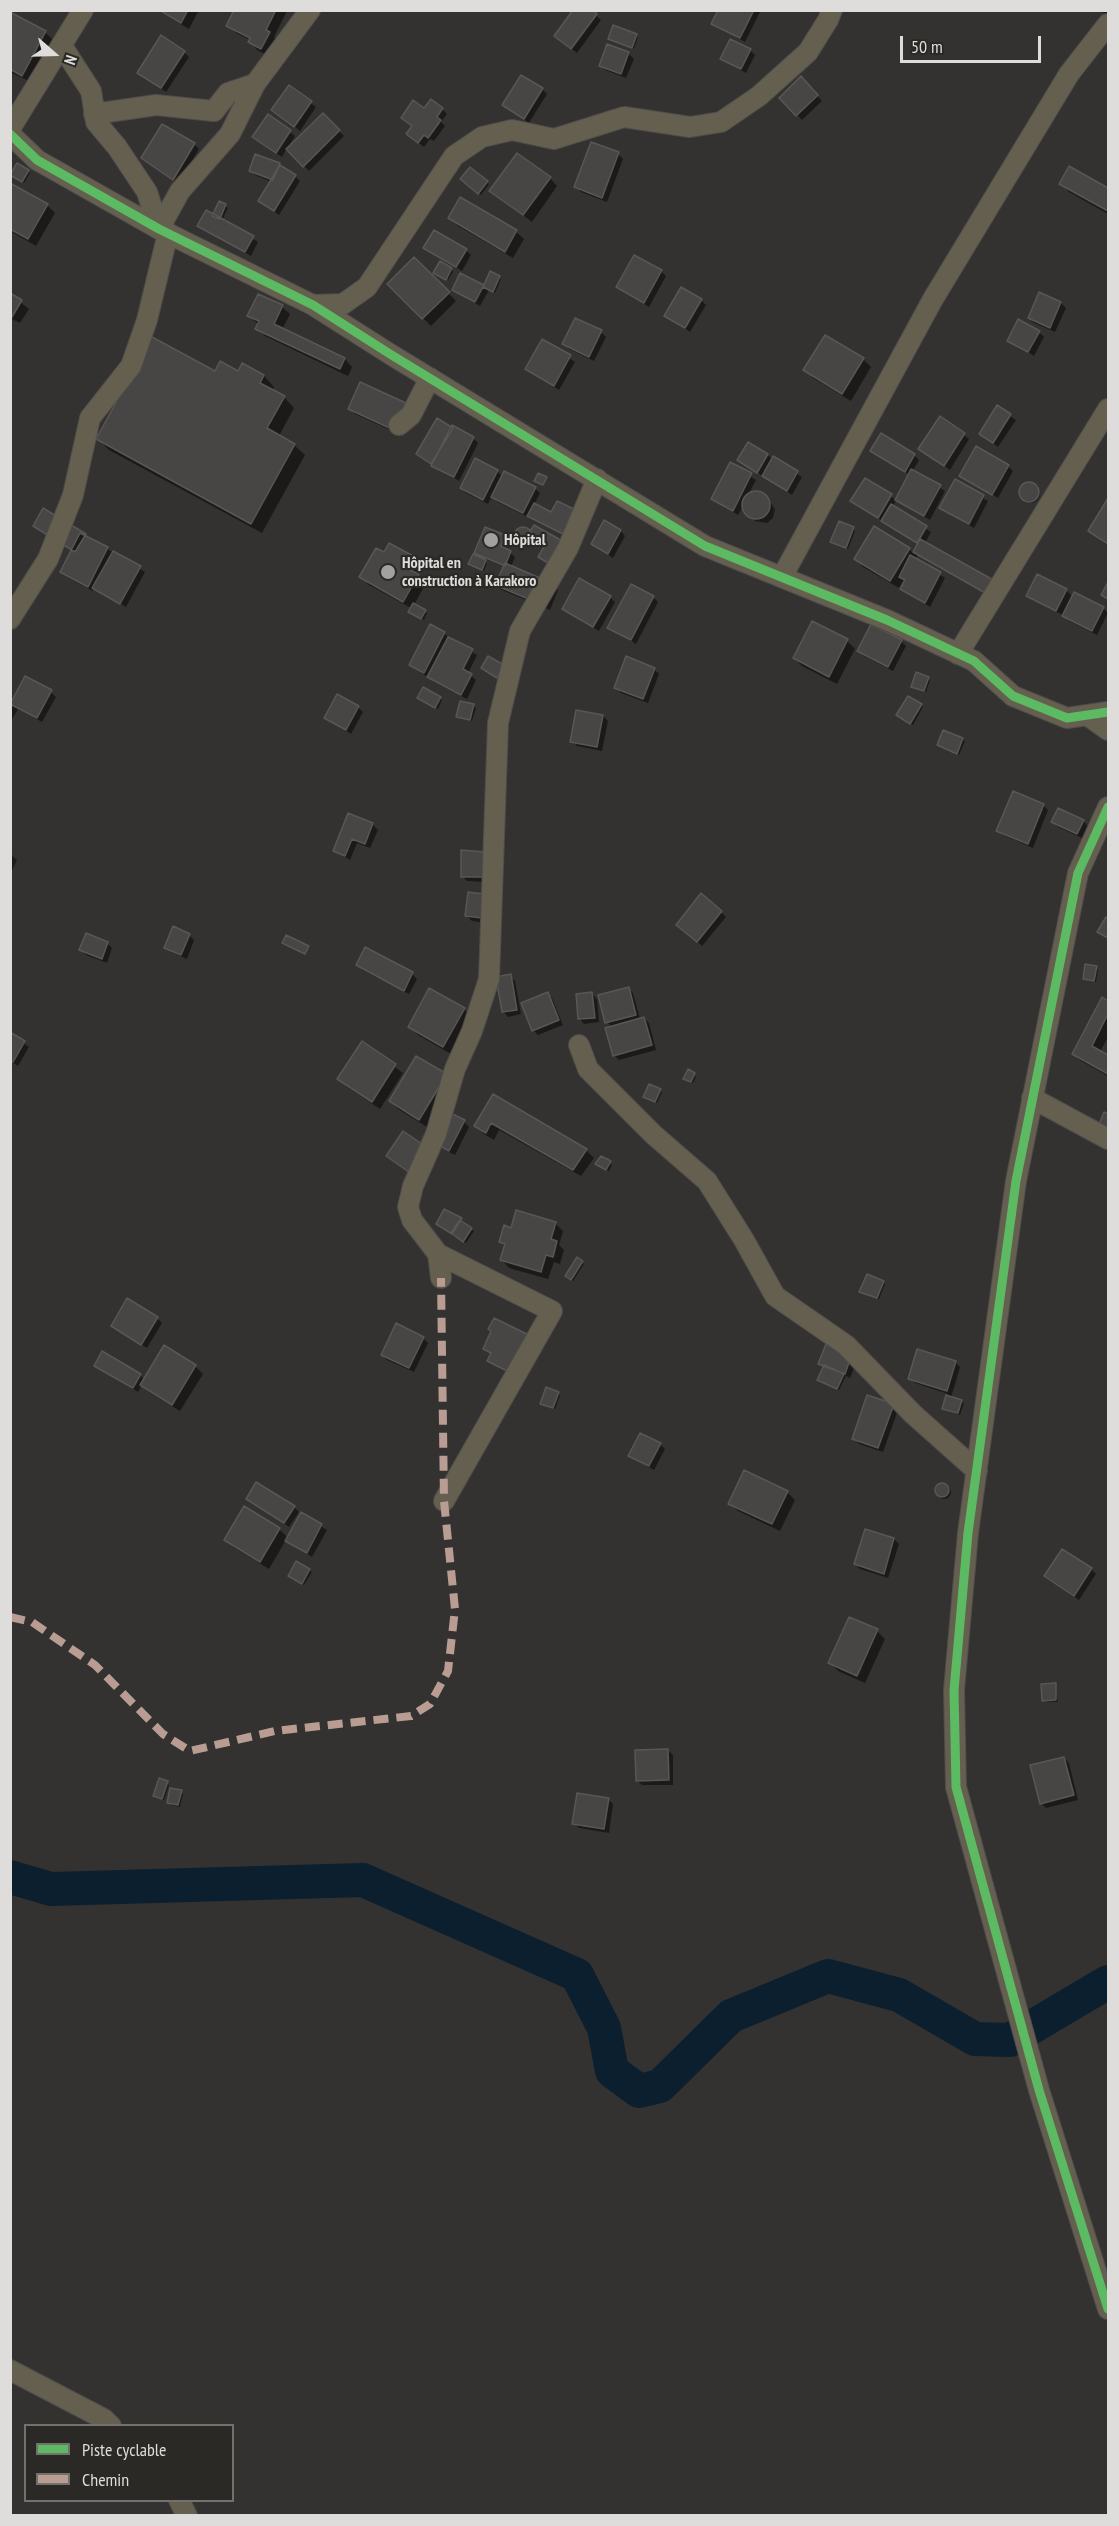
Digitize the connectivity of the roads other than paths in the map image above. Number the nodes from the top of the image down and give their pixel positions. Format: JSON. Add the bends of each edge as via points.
{"nodes":[{"id":1,"x":83,"y":10,"type":"edge"},
{"id":2,"x":310,"y":10,"type":"edge"},
{"id":3,"x":832,"y":10,"type":"edge"},
{"id":4,"x":1108,"y":24,"type":"edge"},
{"id":5,"x":62,"y":46,"type":"junction"},
{"id":6,"x":255,"y":84,"type":"junction"},
{"id":7,"x":94,"y":114,"type":"junction"},
{"id":8,"x":10,"y":129,"type":"edge"},
{"id":9,"x":10,"y":135,"type":"edge"},
{"id":10,"x":164,"y":231,"type":"junction"},
{"id":11,"x":313,"y":304,"type":"junction"},
{"id":12,"x":430,"y":378,"type":"junction"},
{"id":13,"x":1108,"y":409,"type":"edge"},
{"id":14,"x":399,"y":424,"type":"dead end"},
{"id":15,"x":597,"y":479,"type":"junction"},
{"id":16,"x":782,"y":577,"type":"junction"},
{"id":17,"x":10,"y":619,"type":"edge"},
{"id":18,"x":958,"y":654,"type":"junction"},
{"id":19,"x":1108,"y":712,"type":"edge"},
{"id":20,"x":1087,"y":715,"type":"junction"},
{"id":21,"x":1108,"y":730,"type":"edge"},
{"id":22,"x":1108,"y":807,"type":"edge"},
{"id":23,"x":579,"y":1045,"type":"dead end"},
{"id":24,"x":1032,"y":1098,"type":"junction"},
{"id":25,"x":1108,"y":1139,"type":"edge"},
{"id":26,"x":438,"y":1254,"type":"junction"},
{"id":27,"x":441,"y":1278,"type":"dead end"},
{"id":28,"x":977,"y":1471,"type":"junction"},
{"id":29,"x":444,"y":1501,"type":"dead end"},
{"id":30,"x":1108,"y":2309,"type":"edge"},
{"id":31,"x":10,"y":2370,"type":"edge"},
{"id":32,"x":109,"y":2424,"type":"edge"},
{"id":33,"x":180,"y":2502,"type":"edge"},
{"id":34,"x":187,"y":2516,"type":"edge"}],
"edges":[{"from":1,"to":5,"type":"street"},
{"from":2,"to":6,"type":"street"},
{"from":3,"to":11,"type":"street","via":[[808,52],[759,96],[721,122],[690,127],[624,117],[554,139],[512,130],[482,137],[454,156],[368,286],[343,304]]},
{"from":4,"to":16,"type":"street","via":[[1069,74],[933,299]]},
{"from":5,"to":7,"type":"street","via":[[91,91]]},
{"from":5,"to":8,"type":"street"},
{"from":6,"to":7,"type":"street","via":[[228,93],[214,111],[156,105]]},
{"from":6,"to":10,"type":"street","via":[[230,134],[180,191]]},
{"from":7,"to":10,"type":"street","via":[[147,192]]},
{"from":9,"to":10,"type":"street","via":[[37,160]]},
{"from":10,"to":11,"type":"street"},
{"from":10,"to":17,"type":"street","via":[[147,320],[131,366],[90,418],[74,495],[48,559]]},
{"from":11,"to":12,"type":"street"},
{"from":12,"to":14,"type":"street","via":[[411,415]]},
{"from":12,"to":15,"type":"street"},
{"from":13,"to":18,"type":"street"},
{"from":15,"to":16,"type":"street","via":[[705,546]]},
{"from":15,"to":26,"type":"street","via":[[568,549],[520,631],[498,723],[489,978],[408,1207],[412,1220]]},
{"from":16,"to":18,"type":"street"},
{"from":18,"to":20,"type":"street","via":[[974,661],[1012,696],[1066,718]]},
{"from":19,"to":20,"type":"street"},
{"from":20,"to":21,"type":"street"},
{"from":22,"to":24,"type":"street","via":[[1078,873]]},
{"from":23,"to":28,"type":"street","via":[[588,1069],[707,1181],[776,1296],[846,1345],[913,1414]]},
{"from":24,"to":25,"type":"street"},
{"from":24,"to":28,"type":"street","via":[[1016,1181]]},
{"from":26,"to":27,"type":"street"},
{"from":26,"to":29,"type":"street","via":[[552,1311]]},
{"from":28,"to":30,"type":"street","via":[[954,1690],[956,1787],[1039,2090]]},
{"from":31,"to":32,"type":"street"},
{"from":33,"to":34,"type":"street"}]}
